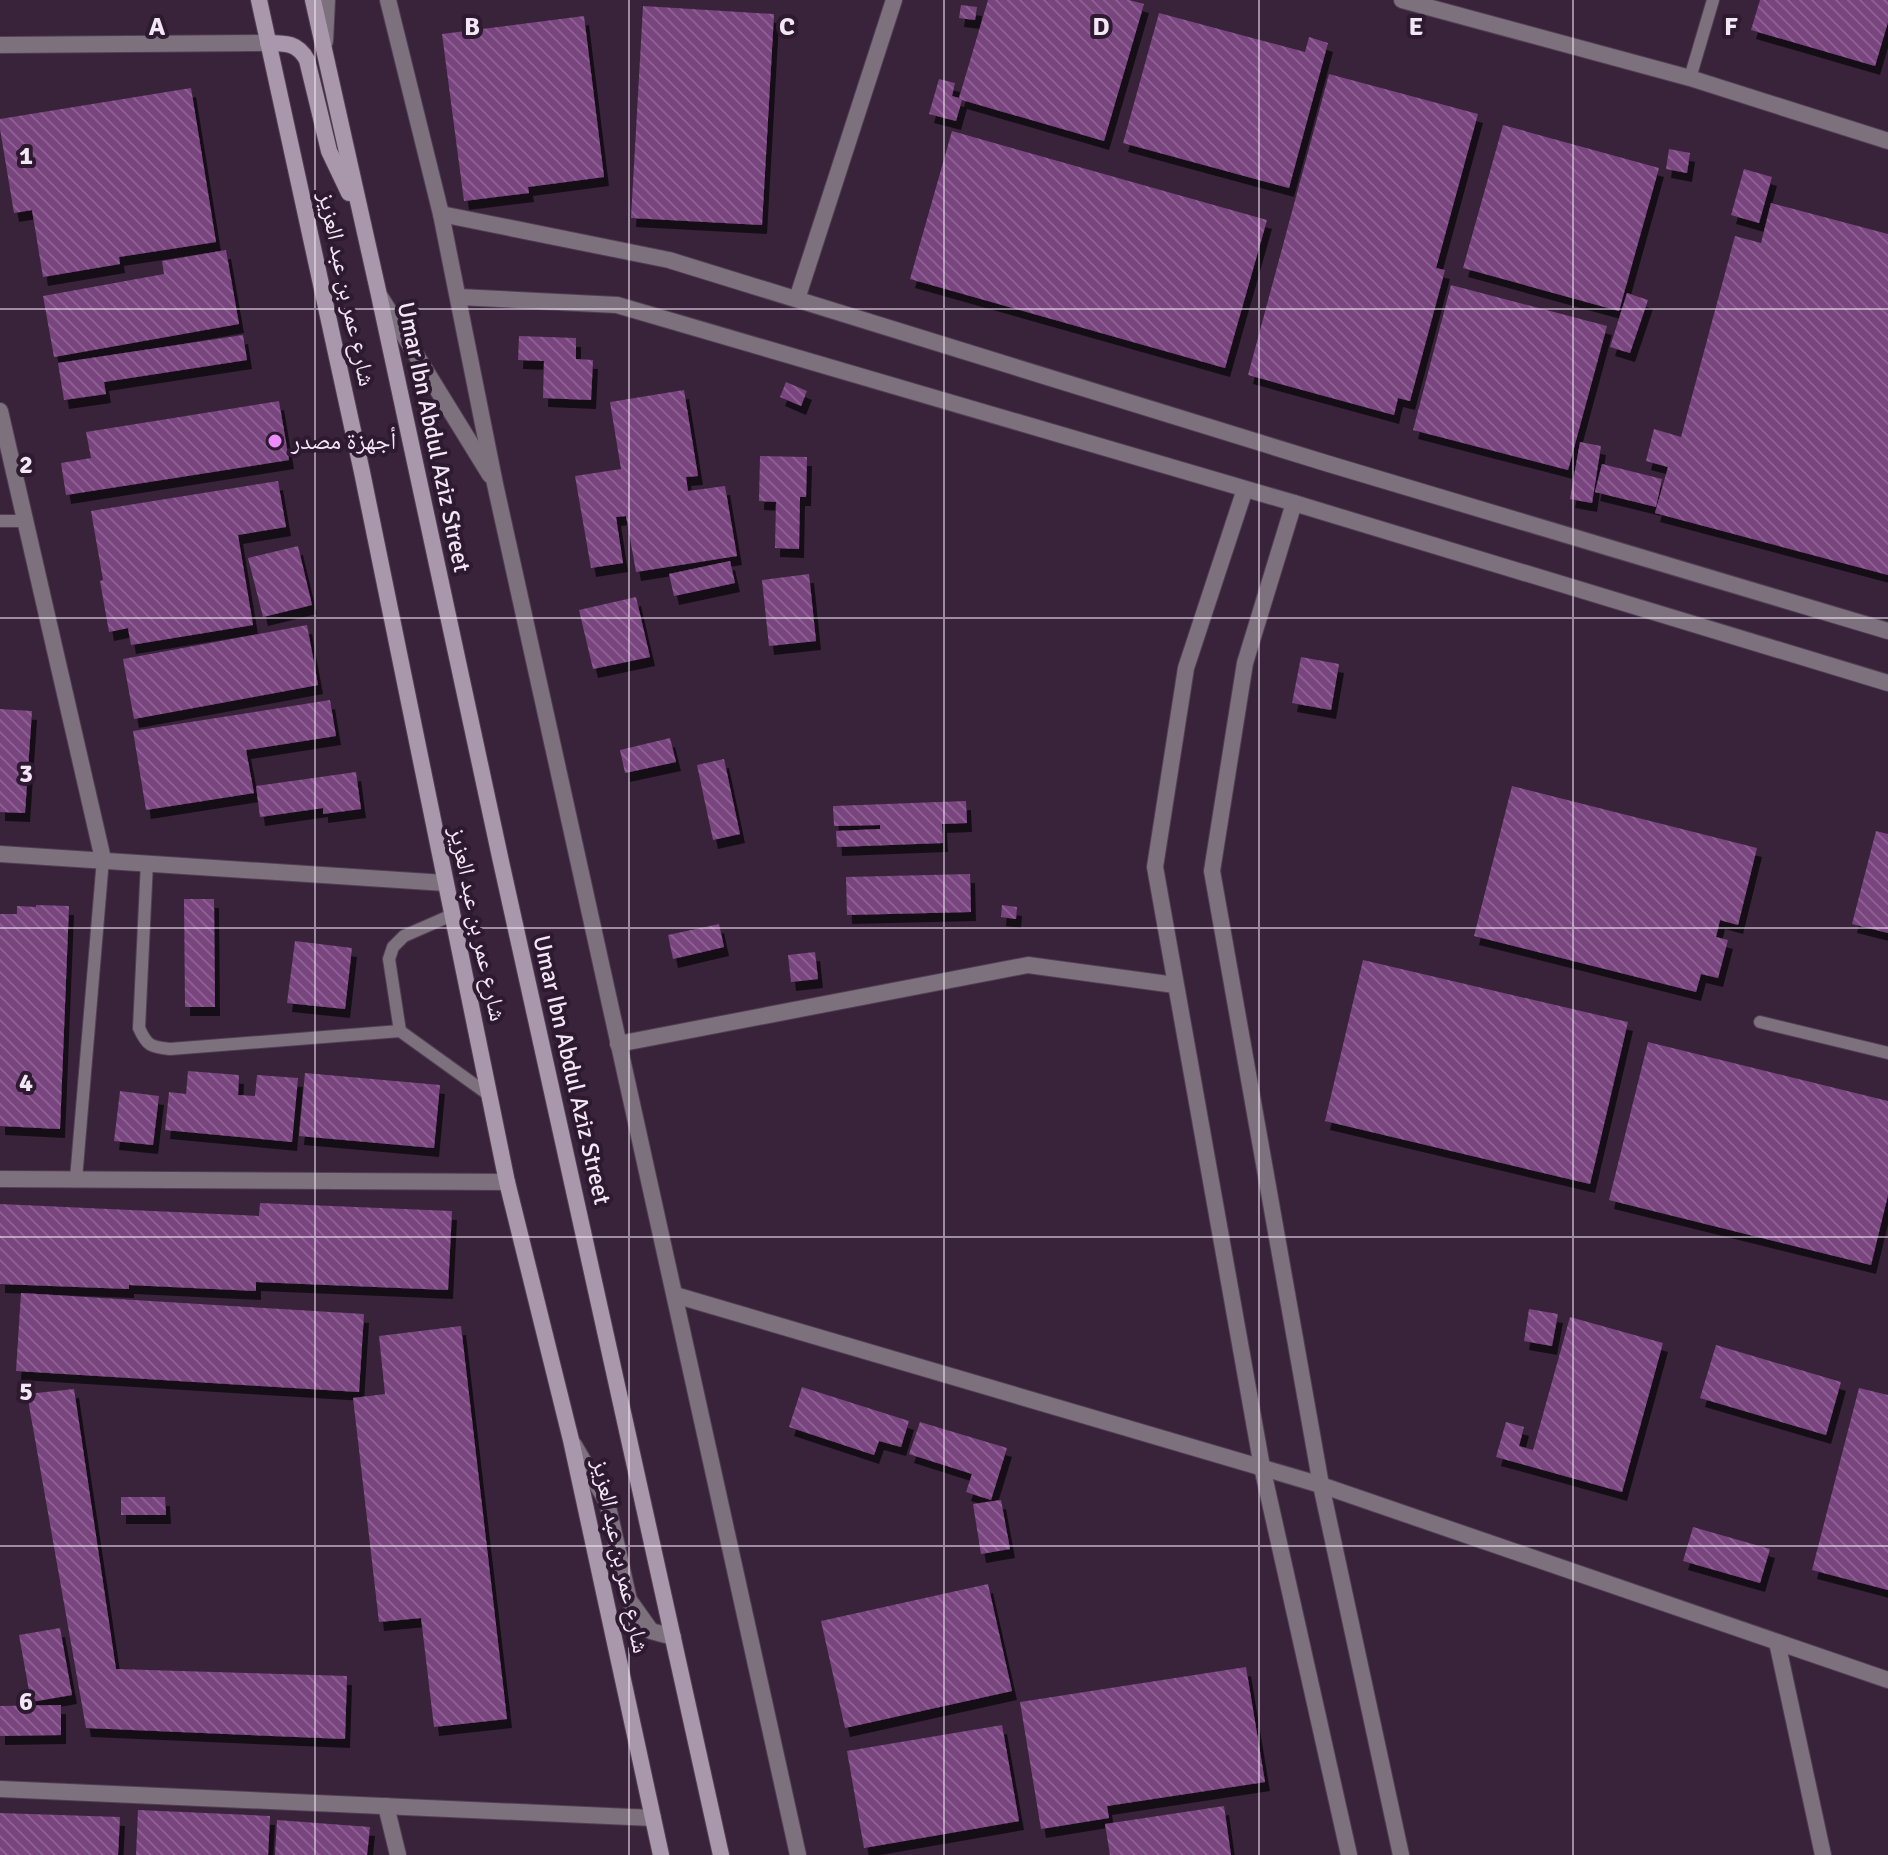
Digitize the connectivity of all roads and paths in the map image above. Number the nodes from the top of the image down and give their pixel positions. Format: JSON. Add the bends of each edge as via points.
{"nodes":[{"id":1,"x":259,"y":0,"type":"edge"},
{"id":2,"x":313,"y":0,"type":"edge"},
{"id":3,"x":327,"y":0,"type":"edge"},
{"id":4,"x":388,"y":0,"type":"edge"},
{"id":5,"x":894,"y":0,"type":"edge"},
{"id":6,"x":1402,"y":0,"type":"edge"},
{"id":7,"x":1713,"y":0,"type":"edge"},
{"id":8,"x":268,"y":43,"type":"junction"},
{"id":9,"x":0,"y":45,"type":"edge"},
{"id":10,"x":324,"y":50,"type":"junction"},
{"id":11,"x":1690,"y":78,"type":"junction"},
{"id":12,"x":1888,"y":141,"type":"edge"},
{"id":13,"x":441,"y":214,"type":"junction"},
{"id":14,"x":362,"y":219,"type":"junction"},
{"id":15,"x":379,"y":295,"type":"junction"},
{"id":16,"x":459,"y":297,"type":"junction"},
{"id":17,"x":797,"y":299,"type":"junction"},
{"id":18,"x":0,"y":411,"type":"edge"},
{"id":19,"x":495,"y":484,"type":"junction"},
{"id":20,"x":1245,"y":489,"type":"junction"},
{"id":21,"x":1294,"y":503,"type":"junction"},
{"id":22,"x":0,"y":521,"type":"edge"},
{"id":23,"x":25,"y":521,"type":"junction"},
{"id":24,"x":1888,"y":631,"type":"edge"},
{"id":25,"x":1888,"y":683,"type":"edge"},
{"id":26,"x":0,"y":854,"type":"edge"},
{"id":27,"x":103,"y":859,"type":"junction"},
{"id":28,"x":147,"y":862,"type":"junction"},
{"id":29,"x":445,"y":883,"type":"junction"},
{"id":30,"x":452,"y":915,"type":"junction"},
{"id":31,"x":1175,"y":985,"type":"junction"},
{"id":32,"x":1760,"y":1022,"type":"dead end"},
{"id":33,"x":400,"y":1031,"type":"junction"},
{"id":34,"x":618,"y":1044,"type":"junction"},
{"id":35,"x":1888,"y":1053,"type":"edge"},
{"id":36,"x":489,"y":1095,"type":"junction"},
{"id":37,"x":0,"y":1179,"type":"edge"},
{"id":38,"x":76,"y":1179,"type":"junction"},
{"id":39,"x":507,"y":1182,"type":"junction"},
{"id":40,"x":675,"y":1295,"type":"junction"},
{"id":41,"x":571,"y":1440,"type":"junction"},
{"id":42,"x":1262,"y":1467,"type":"junction"},
{"id":43,"x":1321,"y":1485,"type":"junction"},
{"id":44,"x":673,"y":1637,"type":"junction"},
{"id":45,"x":1777,"y":1642,"type":"junction"},
{"id":46,"x":1888,"y":1680,"type":"edge"},
{"id":47,"x":0,"y":1789,"type":"edge"},
{"id":48,"x":386,"y":1806,"type":"junction"},
{"id":49,"x":653,"y":1818,"type":"junction"},
{"id":50,"x":398,"y":1855,"type":"edge"},
{"id":51,"x":661,"y":1855,"type":"edge"},
{"id":52,"x":721,"y":1855,"type":"edge"},
{"id":53,"x":798,"y":1855,"type":"edge"},
{"id":54,"x":1349,"y":1855,"type":"edge"},
{"id":55,"x":1401,"y":1855,"type":"edge"},
{"id":56,"x":1823,"y":1855,"type":"edge"}],
"edges":[{"from":1,"to":8,"type":"main road","name":"شارع عمر بن عبد العزيز"},
{"from":2,"to":10,"type":"main road","name":"شارع عمر بن عبد العزيز"},
{"from":3,"to":10,"type":"street"},
{"from":4,"to":13,"type":"street"},
{"from":5,"to":17,"type":"street"},
{"from":6,"to":11,"type":"street"},
{"from":7,"to":11,"type":"lane"},
{"from":8,"to":9,"type":"street"},
{"from":8,"to":14,"type":"main road","via":[[286,43],[303,52],[329,151]]},
{"from":8,"to":29,"type":"main road","name":"شارع عمر بن عبد العزيز"},
{"from":10,"to":14,"type":"main road","name":"شارع عمر بن عبد العزيز"},
{"from":11,"to":12,"type":"street"},
{"from":13,"to":16,"type":"street"},
{"from":13,"to":17,"type":"street","via":[[669,260]]},
{"from":14,"to":15,"type":"main road","name":"شارع عمر بن عبد العزيز"},
{"from":15,"to":19,"type":"street"},
{"from":15,"to":44,"type":"main road","name":"Umar Ibn Abdul Aziz Street"},
{"from":16,"to":19,"type":"street"},
{"from":16,"to":20,"type":"street","via":[[617,305]]},
{"from":17,"to":24,"type":"street"},
{"from":18,"to":23,"type":"street"},
{"from":19,"to":34,"type":"street"},
{"from":20,"to":21,"type":"street"},
{"from":20,"to":31,"type":"street","via":[[1186,668],[1155,867]]},
{"from":21,"to":25,"type":"street"},
{"from":21,"to":43,"type":"street","via":[[1245,663],[1212,871]]},
{"from":22,"to":23,"type":"lane"},
{"from":23,"to":27,"type":"street"},
{"from":26,"to":27,"type":"street"},
{"from":27,"to":28,"type":"street"},
{"from":27,"to":38,"type":"lane"},
{"from":28,"to":29,"type":"street"},
{"from":28,"to":33,"type":"lane","via":[[139,1028],[153,1047]]},
{"from":29,"to":30,"type":"main road","name":"شارع عمر بن عبد العزيز"},
{"from":30,"to":33,"type":"lane","via":[[404,936],[393,947],[389,959]]},
{"from":30,"to":36,"type":"main road","name":"شارع عمر بن عبد العزيز"},
{"from":31,"to":34,"type":"street","via":[[1028,965]]},
{"from":31,"to":42,"type":"street"},
{"from":32,"to":35,"type":"lane"},
{"from":33,"to":36,"type":"lane"},
{"from":34,"to":40,"type":"street"},
{"from":36,"to":39,"type":"main road","name":"شارع عمر بن عبد العزيز"},
{"from":37,"to":38,"type":"street"},
{"from":38,"to":39,"type":"street"},
{"from":39,"to":41,"type":"main road","name":"شارع عمر بن عبد العزيز"},
{"from":40,"to":42,"type":"street"},
{"from":40,"to":53,"type":"street"},
{"from":41,"to":44,"type":"street","via":[[607,1502],[629,1600],[651,1631]]},
{"from":41,"to":49,"type":"main road","name":"شارع عمر بن عبد العزيز"},
{"from":42,"to":43,"type":"street"},
{"from":42,"to":54,"type":"street"},
{"from":43,"to":45,"type":"street"},
{"from":43,"to":55,"type":"street"},
{"from":44,"to":52,"type":"main road","name":"Umar Ibn Abdul Aziz Street"},
{"from":45,"to":46,"type":"street"},
{"from":45,"to":56,"type":"street"},
{"from":47,"to":48,"type":"street"},
{"from":48,"to":49,"type":"street"},
{"from":48,"to":50,"type":"street"},
{"from":49,"to":51,"type":"main road","name":"شارع عمر بن عبد العزيز"}]}
